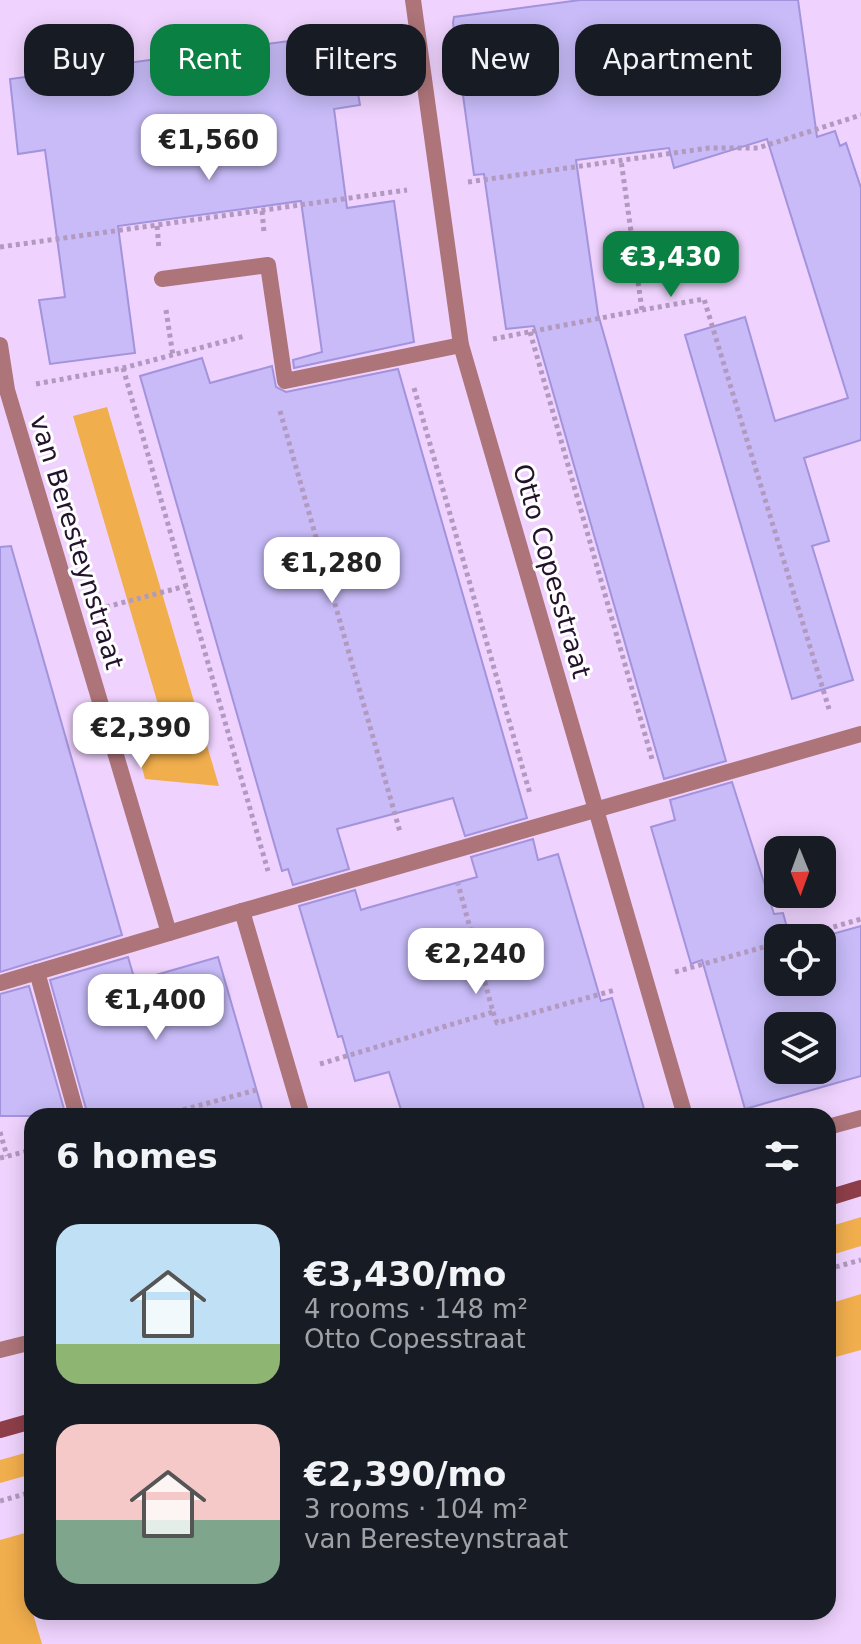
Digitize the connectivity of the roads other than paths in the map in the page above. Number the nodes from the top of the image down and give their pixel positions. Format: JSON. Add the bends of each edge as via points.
{"nodes":[{"id":1,"x":413,"y":0,"type":"edge"},
{"id":2,"x":162,"y":279,"type":"dead end"},
{"id":3,"x":0,"y":345,"type":"edge"},
{"id":4,"x":461,"y":345,"type":"junction"},
{"id":5,"x":861,"y":734,"type":"edge"},
{"id":6,"x":596,"y":810,"type":"junction"},
{"id":7,"x":242,"y":911,"type":"junction"},
{"id":8,"x":169,"y":933,"type":"junction"},
{"id":9,"x":37,"y":972,"type":"junction"},
{"id":10,"x":0,"y":983,"type":"edge"},
{"id":11,"x":75,"y":1108,"type":"edge"},
{"id":12,"x":300,"y":1108,"type":"edge"},
{"id":13,"x":683,"y":1108,"type":"edge"},
{"id":14,"x":861,"y":1118,"type":"edge"},
{"id":15,"x":836,"y":1125,"type":"edge"},
{"id":16,"x":861,"y":1188,"type":"edge"},
{"id":17,"x":836,"y":1196,"type":"edge"},
{"id":18,"x":24,"y":1344,"type":"edge"},
{"id":19,"x":0,"y":1350,"type":"edge"},
{"id":20,"x":24,"y":1423,"type":"edge"},
{"id":21,"x":0,"y":1430,"type":"edge"}],
"edges":[{"from":1,"to":4,"type":"street","name":"Otto Copesstraat"},
{"from":2,"to":4,"type":"street","via":[[268,265],[285,381]]},
{"from":3,"to":8,"type":"street","name":"van Beresteynstraat","via":[[7,390]]},
{"from":4,"to":6,"type":"street","name":"Otto Copesstraat"},
{"from":5,"to":6,"type":"street"},
{"from":6,"to":7,"type":"street"},
{"from":6,"to":13,"type":"street","name":"Otto Copesstraat"},
{"from":7,"to":8,"type":"street"},
{"from":7,"to":12,"type":"street"},
{"from":8,"to":9,"type":"street"},
{"from":9,"to":10,"type":"street"},
{"from":9,"to":11,"type":"street"},
{"from":14,"to":15,"type":"street"},
{"from":16,"to":17,"type":"street"},
{"from":18,"to":19,"type":"street"},
{"from":20,"to":21,"type":"street"}]}
